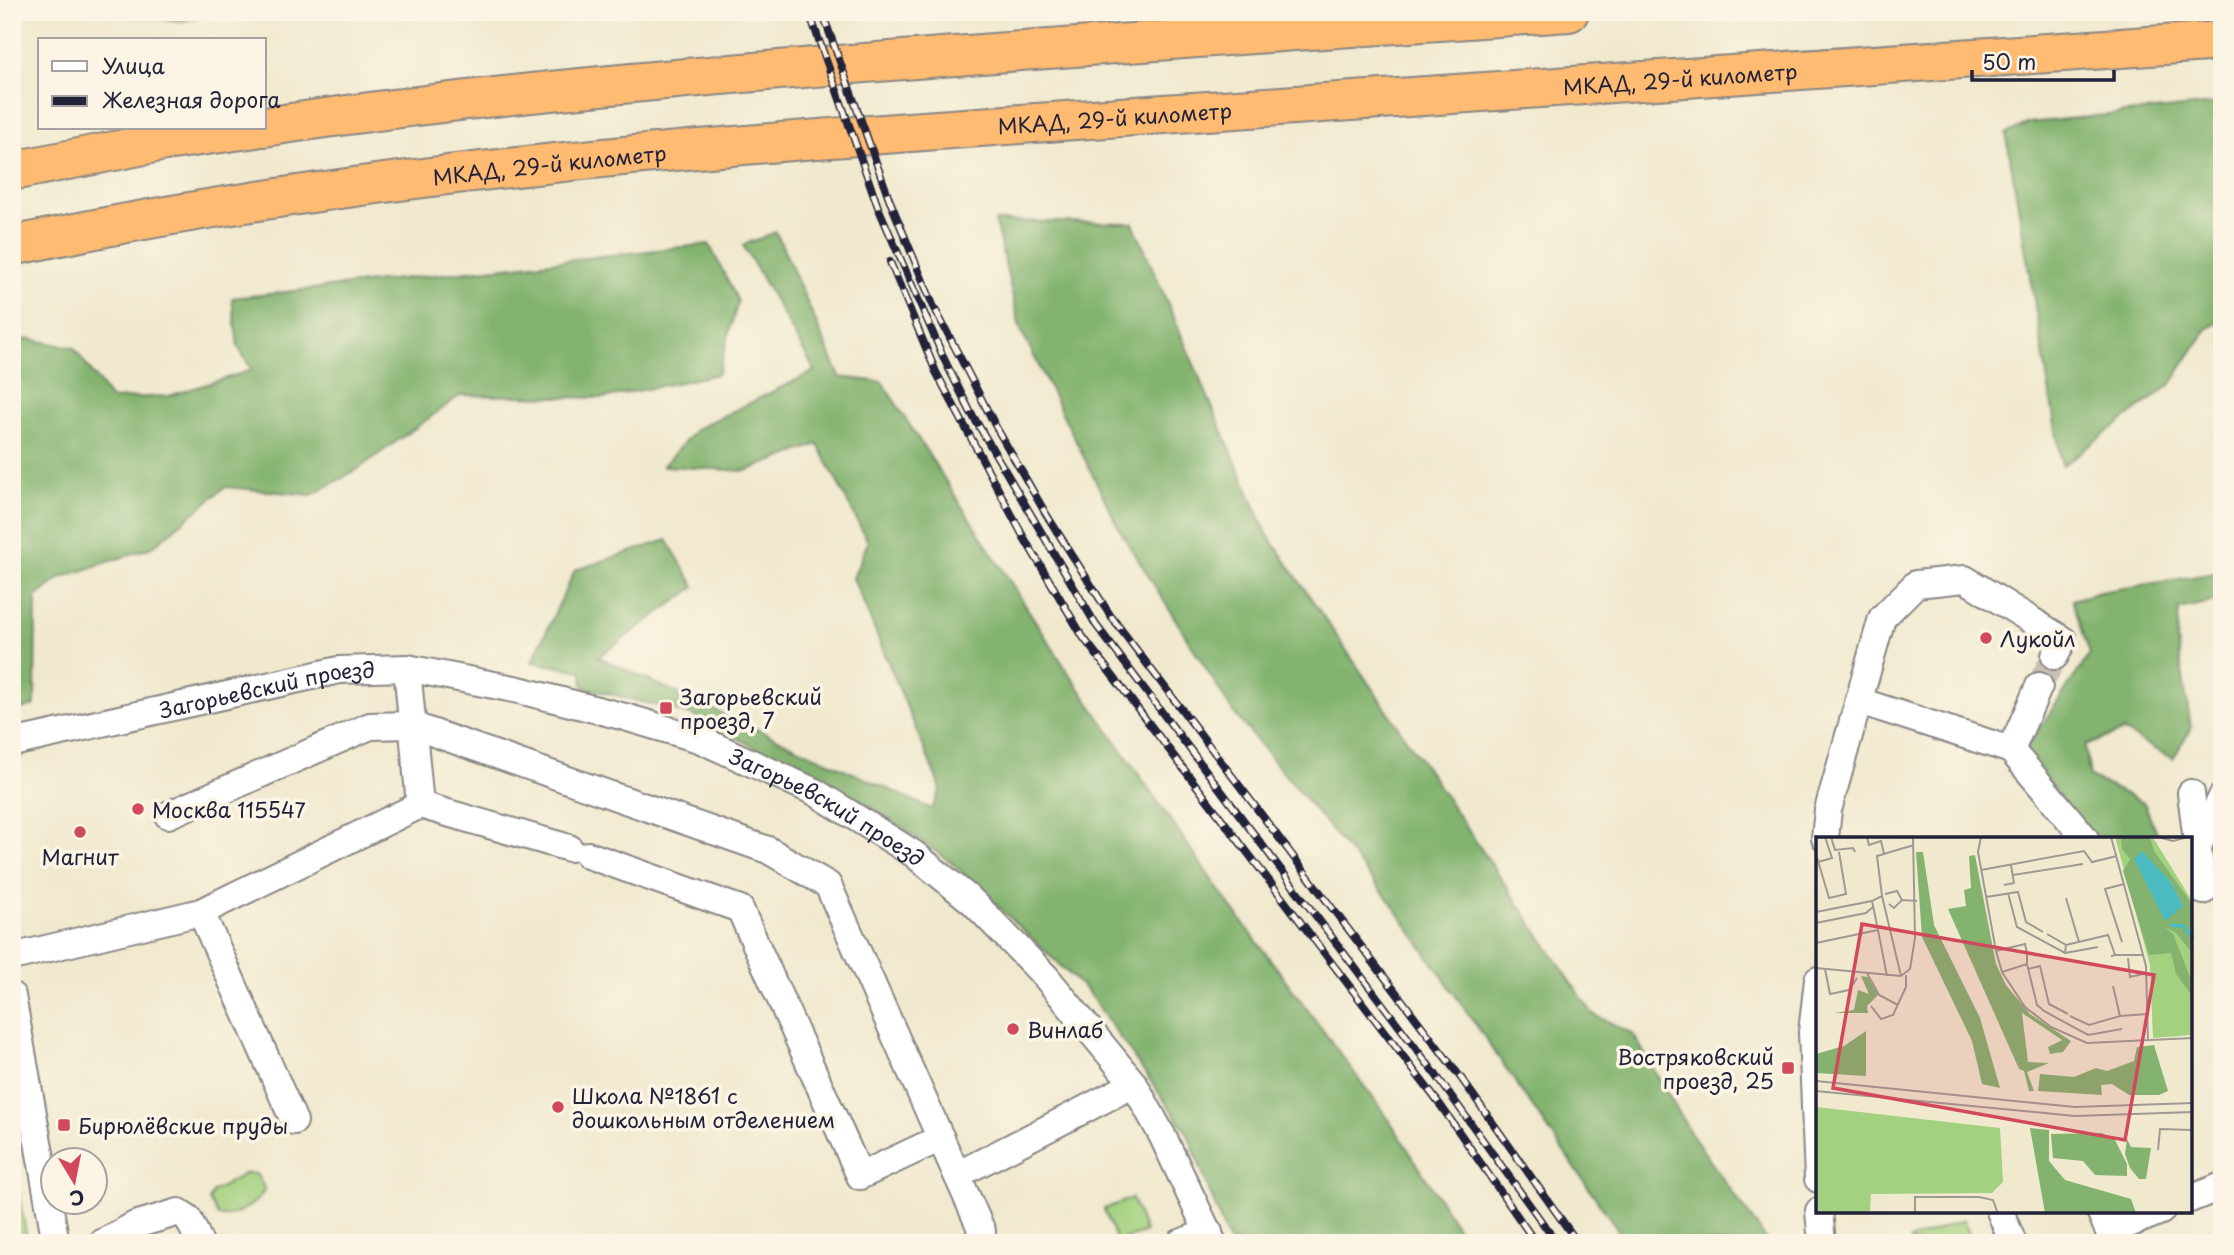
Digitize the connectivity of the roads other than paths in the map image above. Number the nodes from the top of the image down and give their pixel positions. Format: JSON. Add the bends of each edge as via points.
{"nodes":[{"id":1,"x":1569,"y":12,"type":"edge"},
{"id":2,"x":2222,"y":41,"type":"edge"},
{"id":3,"x":266,"y":127,"type":"edge"},
{"id":4,"x":242,"y":130,"type":"edge"},
{"id":5,"x":12,"y":171,"type":"edge"},
{"id":6,"x":12,"y":246,"type":"edge"},
{"id":7,"x":2059,"y":648,"type":"dead end"},
{"id":8,"x":407,"y":668,"type":"junction"},
{"id":9,"x":2039,"y":686,"type":"tunnel mouth"},
{"id":10,"x":1858,"y":701,"type":"junction"},
{"id":11,"x":411,"y":725,"type":"junction"},
{"id":12,"x":12,"y":743,"type":"edge"},
{"id":13,"x":2011,"y":750,"type":"junction"},
{"id":14,"x":2192,"y":793,"type":"dead end"},
{"id":15,"x":2222,"y":797,"type":"edge"},
{"id":16,"x":420,"y":804,"type":"junction"},
{"id":17,"x":168,"y":815,"type":"dead end"},
{"id":18,"x":1825,"y":837,"type":"edge"},
{"id":19,"x":2084,"y":837,"type":"edge"},
{"id":20,"x":2198,"y":846,"type":"junction"},
{"id":21,"x":2205,"y":891,"type":"edge"},
{"id":22,"x":201,"y":912,"type":"junction"},
{"id":23,"x":12,"y":957,"type":"edge"},
{"id":24,"x":12,"y":996,"type":"edge"},
{"id":25,"x":1816,"y":997,"type":"edge"},
{"id":26,"x":1134,"y":1084,"type":"junction"},
{"id":27,"x":294,"y":1121,"type":"dead end"},
{"id":28,"x":1816,"y":1130,"type":"edge"},
{"id":29,"x":941,"y":1138,"type":"junction"},
{"id":30,"x":957,"y":1175,"type":"junction"},
{"id":31,"x":2222,"y":1186,"type":"edge"},
{"id":32,"x":2192,"y":1198,"type":"edge"},
{"id":33,"x":1819,"y":1213,"type":"edge"},
{"id":34,"x":2001,"y":1213,"type":"edge"},
{"id":35,"x":2155,"y":1213,"type":"edge"},
{"id":36,"x":2108,"y":1229,"type":"edge"},
{"id":37,"x":1211,"y":1237,"type":"edge"},
{"id":38,"x":56,"y":1243,"type":"edge"},
{"id":39,"x":102,"y":1243,"type":"edge"},
{"id":40,"x":200,"y":1243,"type":"edge"},
{"id":41,"x":976,"y":1243,"type":"edge"},
{"id":42,"x":1180,"y":1243,"type":"edge"},
{"id":43,"x":1822,"y":1243,"type":"edge"},
{"id":44,"x":2012,"y":1243,"type":"edge"}],
"edges":[{"from":1,"to":3,"type":"highway","via":[[649,81]]},
{"from":2,"to":6,"type":"highway","name":"МКАД, 29-й километр","via":[[642,155],[295,196]]},
{"from":4,"to":5,"type":"highway"},
{"from":7,"to":10,"type":"street","via":[[1965,579],[1916,584],[1882,618]]},
{"from":8,"to":11,"type":"street"},
{"from":8,"to":12,"type":"street","name":"Загорьевский проезд","via":[[339,670]]},
{"from":8,"to":26,"type":"street","name":"Загорьевский проезд","via":[[519,690],[660,727],[699,739],[815,792],[914,854],[973,902],[1046,977]]},
{"from":9,"to":13,"type":"street"},
{"from":10,"to":13,"type":"street"},
{"from":10,"to":18,"type":"street","via":[[1828,810]]},
{"from":11,"to":16,"type":"street"},
{"from":11,"to":17,"type":"street","via":[[370,726]]},
{"from":11,"to":29,"type":"street","via":[[768,850],[828,885]]},
{"from":13,"to":19,"type":"street"},
{"from":14,"to":20,"type":"street"},
{"from":15,"to":20,"type":"street"},
{"from":16,"to":22,"type":"street"},
{"from":16,"to":29,"type":"street","via":[[578,852],[740,909],[860,1176]]},
{"from":20,"to":21,"type":"street"},
{"from":22,"to":23,"type":"street"},
{"from":22,"to":27,"type":"street"},
{"from":24,"to":38,"type":"street"},
{"from":25,"to":28,"type":"street","via":[[1812,1032]]},
{"from":26,"to":30,"type":"street"},
{"from":26,"to":37,"type":"street","name":"Загорьевский проезд"},
{"from":29,"to":30,"type":"street"},
{"from":30,"to":41,"type":"street","via":[[982,1231]]},
{"from":31,"to":32,"type":"street"},
{"from":33,"to":43,"type":"street"},
{"from":34,"to":44,"type":"street"},
{"from":35,"to":36,"type":"street"},
{"from":37,"to":42,"type":"street"},
{"from":39,"to":40,"type":"street","via":[[135,1225],[179,1212],[188,1218]]}]}
